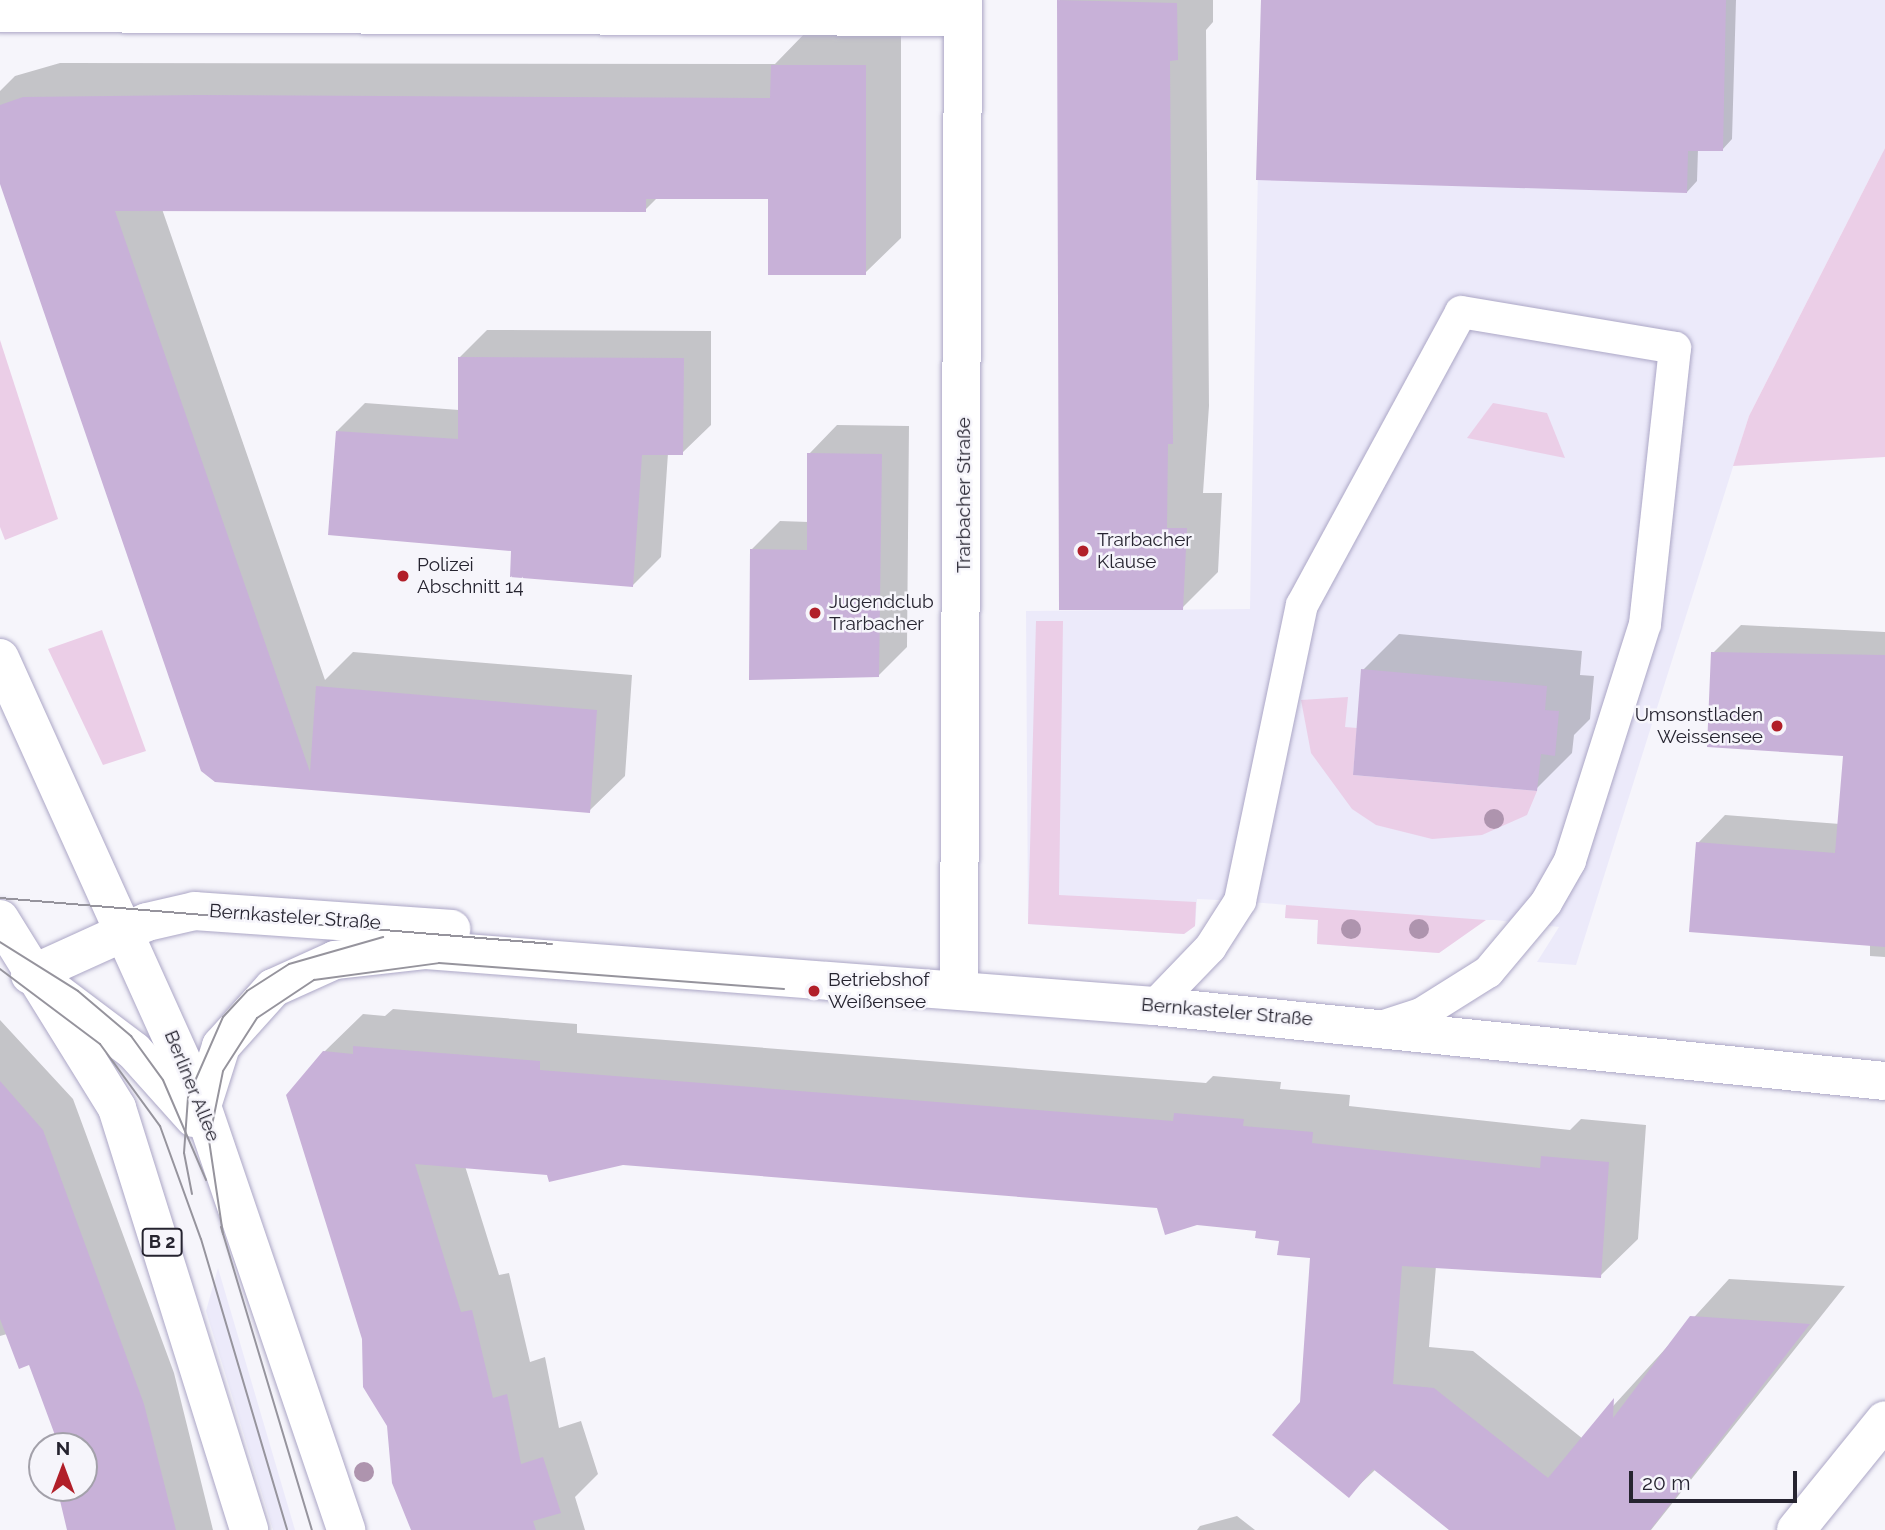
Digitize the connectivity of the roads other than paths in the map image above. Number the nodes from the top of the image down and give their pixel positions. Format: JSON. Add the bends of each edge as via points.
{"nodes":[{"id":1,"x":963,"y":8,"type":"edge"},
{"id":2,"x":0,"y":13,"type":"edge"},
{"id":3,"x":0,"y":658,"type":"edge"},
{"id":4,"x":0,"y":919,"type":"edge"},
{"id":5,"x":128,"y":930,"type":"junction"},
{"id":6,"x":569,"y":957,"type":"junction"},
{"id":7,"x":30,"y":975,"type":"junction"},
{"id":8,"x":959,"y":990,"type":"junction"},
{"id":9,"x":1154,"y":1006,"type":"junction"},
{"id":10,"x":1377,"y":1027,"type":"junction"},
{"id":11,"x":1885,"y":1081,"type":"edge"},
{"id":12,"x":202,"y":1106,"type":"junction"},
{"id":13,"x":232,"y":1192,"type":"junction"},
{"id":14,"x":1885,"y":1421,"type":"edge"},
{"id":15,"x":249,"y":1530,"type":"edge"},
{"id":16,"x":346,"y":1530,"type":"edge"},
{"id":17,"x":1796,"y":1530,"type":"edge"}],
"edges":[{"from":1,"to":2,"type":"street"},
{"from":1,"to":8,"type":"street","name":"Trarbacher Straße"},
{"from":3,"to":5,"type":"street","name":"Berliner Allee"},
{"from":4,"to":7,"type":"street","number":"B 2"},
{"from":5,"to":6,"type":"street","name":"Bernkasteler Straße","via":[[173,913],[215,910],[440,927]]},
{"from":5,"to":7,"type":"street","name":"Bernkasteler Straße"},
{"from":5,"to":12,"type":"street","name":"Berliner Allee"},
{"from":6,"to":8,"type":"street","name":"Bernkasteler Straße"},
{"from":6,"to":12,"type":"street","name":"Bernkasteler Straße","via":[[413,950],[311,967],[273,988],[241,1018],[214,1059]]},
{"from":7,"to":13,"type":"street","via":[[107,1028],[163,1080],[209,1140]]},
{"from":7,"to":15,"type":"street","number":"B 2","via":[[84,1051],[127,1133]]},
{"from":8,"to":9,"type":"street","name":"Bernkasteler Straße"},
{"from":9,"to":10,"type":"street","name":"Bernkasteler Straße"},
{"from":9,"to":10,"type":"lane","via":[[1210,948],[1240,901],[1302,604],[1461,312],[1675,348],[1645,624],[1570,861],[1538,913],[1488,972],[1422,1014]]},
{"from":10,"to":11,"type":"street","name":"Bernkasteler Straße"},
{"from":12,"to":13,"type":"street","name":"Berliner Allee"},
{"from":13,"to":16,"type":"street","name":"Berliner Allee"},
{"from":14,"to":17,"type":"street"}]}
